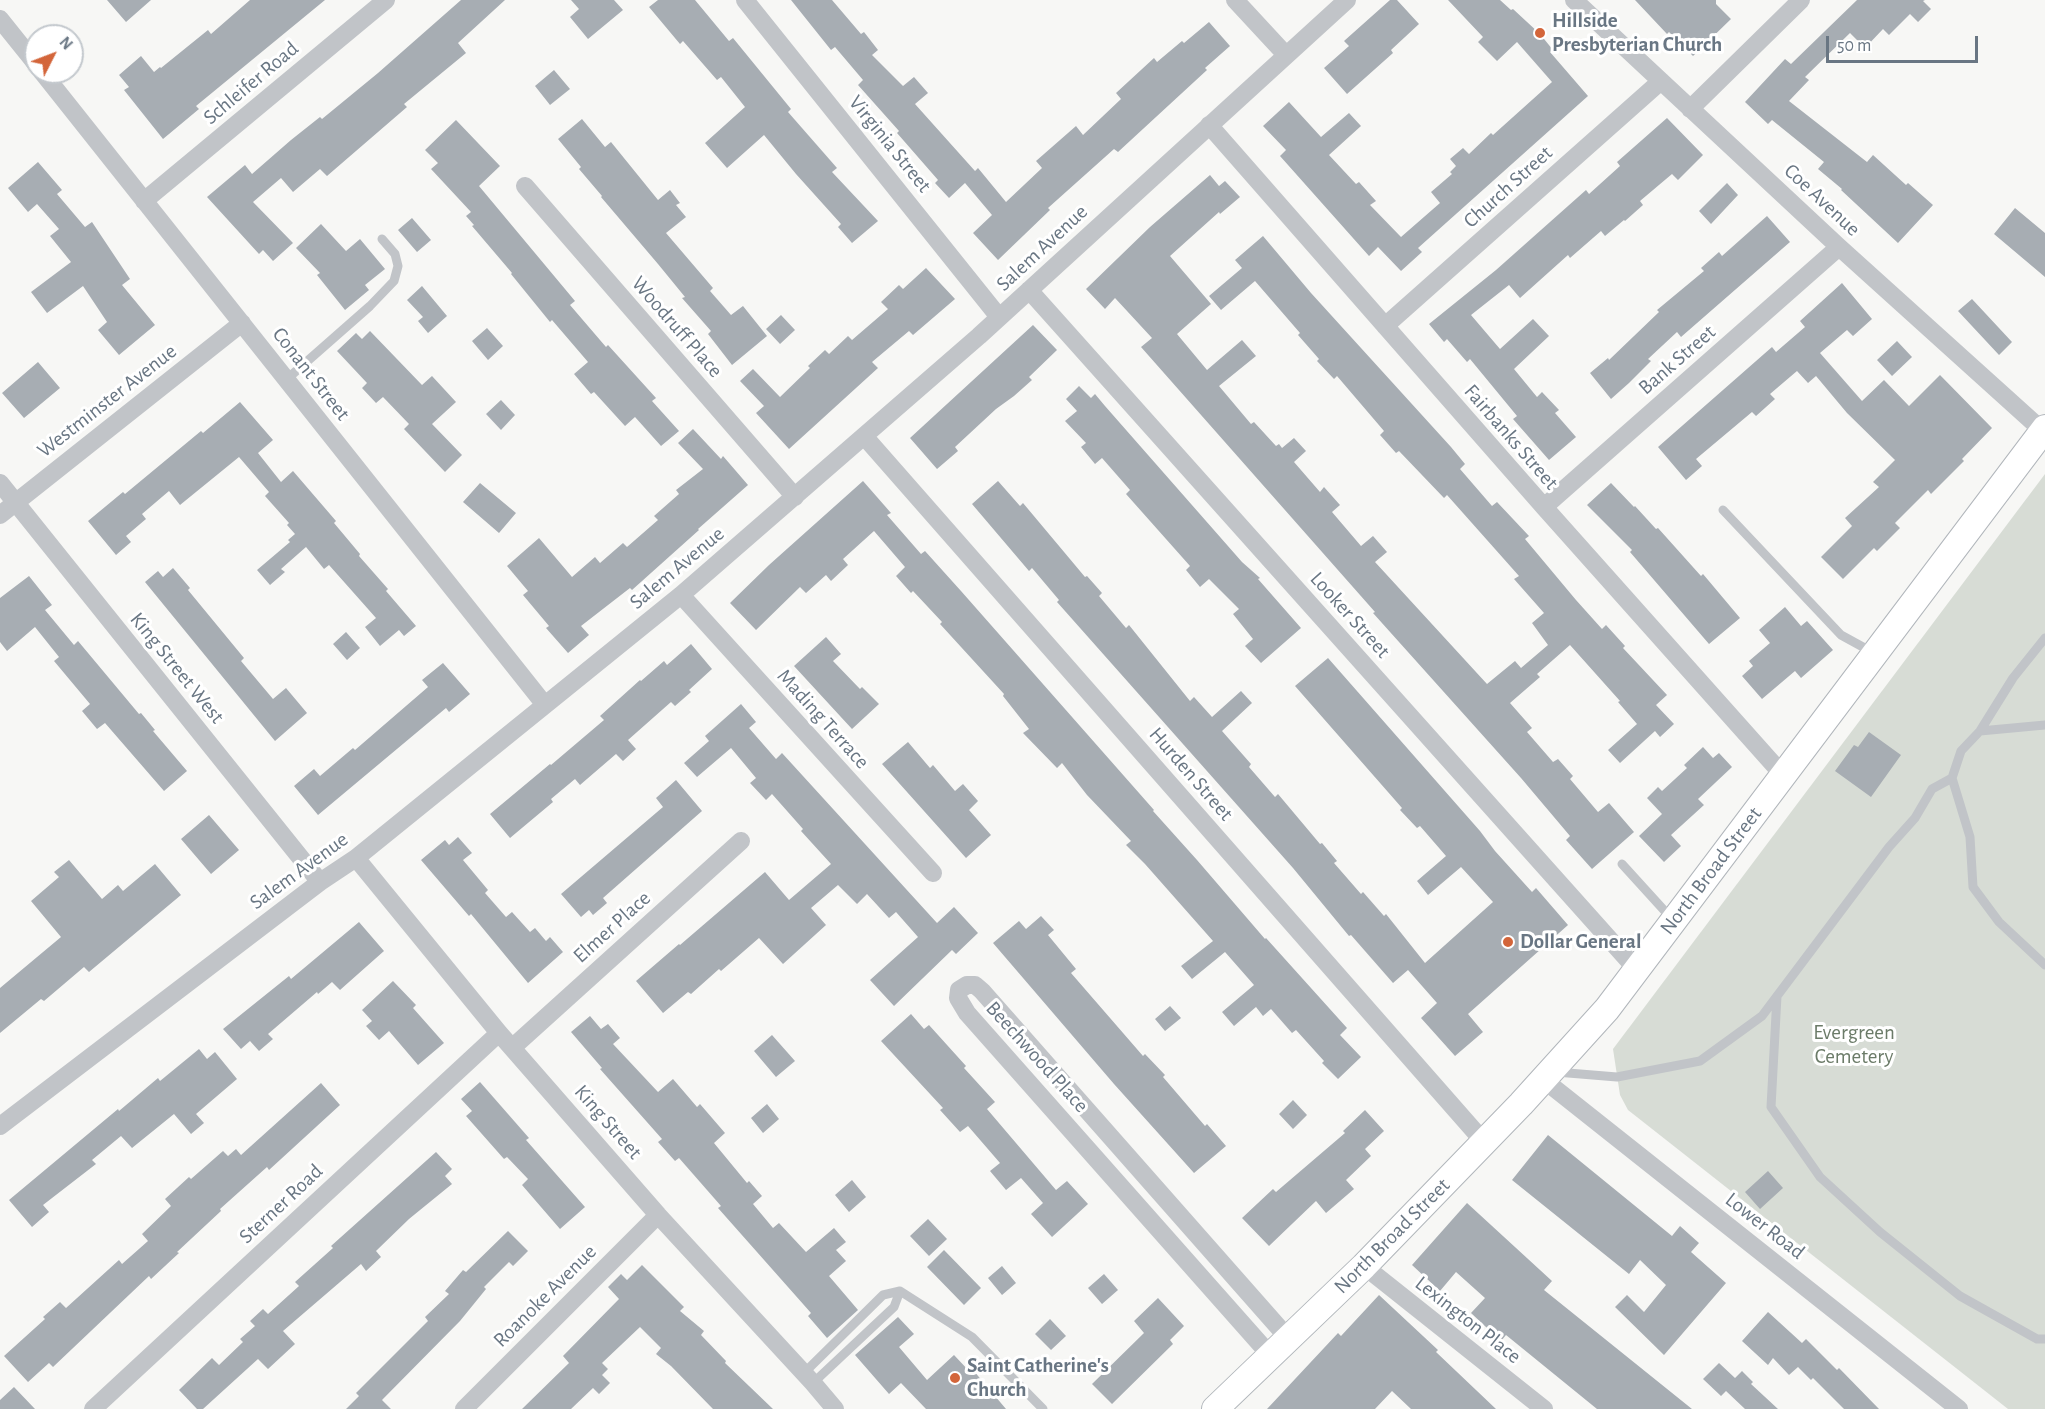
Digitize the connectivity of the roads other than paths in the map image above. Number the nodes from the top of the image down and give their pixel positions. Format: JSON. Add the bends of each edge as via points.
{"nodes":[{"id":1,"x":386,"y":0,"type":"edge"},
{"id":2,"x":745,"y":0,"type":"edge"},
{"id":3,"x":1235,"y":0,"type":"edge"},
{"id":4,"x":1347,"y":0,"type":"edge"},
{"id":5,"x":1574,"y":0,"type":"edge"},
{"id":6,"x":1801,"y":0,"type":"edge"},
{"id":7,"x":0,"y":19,"type":"edge"},
{"id":8,"x":24,"y":49,"type":"edge"},
{"id":9,"x":1286,"y":55,"type":"junction"},
{"id":10,"x":1661,"y":81,"type":"junction"},
{"id":11,"x":51,"y":84,"type":"edge"},
{"id":12,"x":1690,"y":109,"type":"junction"},
{"id":13,"x":1209,"y":125,"type":"junction"},
{"id":14,"x":525,"y":186,"type":"dead end"},
{"id":15,"x":144,"y":201,"type":"junction"},
{"id":16,"x":382,"y":239,"type":"dead end"},
{"id":17,"x":1839,"y":247,"type":"junction"},
{"id":18,"x":1029,"y":290,"type":"junction"},
{"id":19,"x":999,"y":317,"type":"junction"},
{"id":20,"x":242,"y":323,"type":"junction"},
{"id":21,"x":1385,"y":326,"type":"junction"},
{"id":22,"x":287,"y":379,"type":"junction"},
{"id":23,"x":864,"y":436,"type":"junction"},
{"id":24,"x":2041,"y":437,"type":"edge"},
{"id":25,"x":0,"y":483,"type":"edge"},
{"id":26,"x":795,"y":497,"type":"junction"},
{"id":27,"x":15,"y":503,"type":"junction"},
{"id":28,"x":1544,"y":507,"type":"junction"},
{"id":29,"x":1723,"y":510,"type":"dead end"},
{"id":30,"x":0,"y":515,"type":"edge"},
{"id":31,"x":681,"y":595,"type":"junction"},
{"id":32,"x":2045,"y":638,"type":"edge"},
{"id":33,"x":1875,"y":654,"type":"junction"},
{"id":34,"x":545,"y":705,"type":"junction"},
{"id":35,"x":2045,"y":725,"type":"edge"},
{"id":36,"x":1980,"y":731,"type":"junction"},
{"id":37,"x":1783,"y":775,"type":"junction"},
{"id":38,"x":1952,"y":778,"type":"junction"},
{"id":39,"x":741,"y":841,"type":"dead end"},
{"id":40,"x":356,"y":858,"type":"junction"},
{"id":41,"x":1622,"y":864,"type":"dead end"},
{"id":42,"x":933,"y":873,"type":"dead end"},
{"id":43,"x":320,"y":882,"type":"junction"},
{"id":44,"x":1674,"y":921,"type":"junction"},
{"id":45,"x":2045,"y":965,"type":"edge"},
{"id":46,"x":1637,"y":970,"type":"junction"},
{"id":47,"x":1777,"y":996,"type":"junction"},
{"id":48,"x":499,"y":1033,"type":"junction"},
{"id":49,"x":513,"y":1047,"type":"junction"},
{"id":50,"x":1548,"y":1076,"type":"junction"},
{"id":51,"x":1072,"y":1093,"type":"junction"},
{"id":52,"x":1054,"y":1110,"type":"junction"},
{"id":53,"x":0,"y":1126,"type":"edge"},
{"id":54,"x":1484,"y":1142,"type":"junction"},
{"id":55,"x":1173,"y":1207,"type":"junction"},
{"id":56,"x":658,"y":1215,"type":"junction"},
{"id":57,"x":1154,"y":1222,"type":"junction"},
{"id":58,"x":1364,"y":1266,"type":"junction"},
{"id":59,"x":900,"y":1291,"type":"junction"},
{"id":60,"x":2045,"y":1339,"type":"edge"},
{"id":61,"x":1279,"y":1346,"type":"junction"},
{"id":62,"x":809,"y":1378,"type":"junction"},
{"id":63,"x":93,"y":1409,"type":"edge"},
{"id":64,"x":464,"y":1409,"type":"edge"},
{"id":65,"x":835,"y":1409,"type":"edge"},
{"id":66,"x":1043,"y":1409,"type":"edge"},
{"id":67,"x":1215,"y":1409,"type":"edge"},
{"id":68,"x":1544,"y":1409,"type":"edge"},
{"id":69,"x":1959,"y":1409,"type":"edge"}],
"edges":[{"from":1,"to":15,"type":"street","name":"Schleifer Road"},
{"from":2,"to":19,"type":"street","name":"Virginia Street"},
{"from":3,"to":9,"type":"street"},
{"from":4,"to":9,"type":"street","name":"Salem Avenue"},
{"from":5,"to":10,"type":"street","name":"Coe Avenue"},
{"from":6,"to":12,"type":"street"},
{"from":7,"to":8,"type":"street"},
{"from":9,"to":13,"type":"street","name":"Salem Avenue"},
{"from":10,"to":12,"type":"street","name":"Coe Avenue"},
{"from":10,"to":21,"type":"street","name":"Church Street"},
{"from":11,"to":15,"type":"street","name":"Conant Street"},
{"from":12,"to":17,"type":"street","name":"Coe Avenue"},
{"from":13,"to":18,"type":"street","name":"Salem Avenue"},
{"from":13,"to":21,"type":"street","name":"Fairbanks Street"},
{"from":14,"to":26,"type":"street","name":"Woodruff Place"},
{"from":15,"to":20,"type":"street","name":"Conant Street"},
{"from":16,"to":22,"type":"lane","via":[[395,254],[398,266],[394,281]]},
{"from":17,"to":24,"type":"street","name":"Coe Avenue"},
{"from":17,"to":28,"type":"street","name":"Bank Street"},
{"from":18,"to":19,"type":"street","name":"Salem Avenue"},
{"from":18,"to":46,"type":"street","name":"Looker Street"},
{"from":19,"to":23,"type":"street","name":"Salem Avenue"},
{"from":20,"to":22,"type":"street","name":"Conant Street"},
{"from":20,"to":27,"type":"street","name":"Westminster Avenue"},
{"from":21,"to":28,"type":"street","name":"Fairbanks Street"},
{"from":22,"to":34,"type":"street","name":"Conant Street"},
{"from":23,"to":26,"type":"street","name":"Salem Avenue"},
{"from":23,"to":54,"type":"street","name":"Hurden Street"},
{"from":24,"to":33,"type":"main road","name":"North Broad Street"},
{"from":25,"to":27,"type":"street","name":"King Street West"},
{"from":26,"to":31,"type":"street","name":"Salem Avenue"},
{"from":27,"to":30,"type":"street","name":"Westminster Avenue"},
{"from":27,"to":43,"type":"street","name":"King Street West"},
{"from":28,"to":37,"type":"street","name":"Fairbanks Street"},
{"from":29,"to":33,"type":"lane","via":[[1841,635]]},
{"from":31,"to":34,"type":"street","name":"Salem Avenue"},
{"from":31,"to":42,"type":"street","name":"Mading Terrace"},
{"from":32,"to":36,"type":"lane","via":[[2013,678]]},
{"from":33,"to":37,"type":"main road","name":"North Broad Street"},
{"from":34,"to":40,"type":"street","name":"Salem Avenue"},
{"from":35,"to":36,"type":"lane"},
{"from":36,"to":38,"type":"lane","via":[[1961,751]]},
{"from":37,"to":44,"type":"main road","name":"North Broad Street"},
{"from":38,"to":45,"type":"lane","via":[[1970,837],[1973,887],[1999,922]]},
{"from":38,"to":47,"type":"lane","via":[[1932,789],[1915,818]]},
{"from":39,"to":49,"type":"street","name":"Elmer Place"},
{"from":40,"to":43,"type":"street","name":"Salem Avenue"},
{"from":40,"to":48,"type":"street","name":"King Street"},
{"from":41,"to":44,"type":"lane"},
{"from":43,"to":53,"type":"street","name":"Salem Avenue"},
{"from":44,"to":46,"type":"main road","name":"North Broad Street"},
{"from":46,"to":50,"type":"main road","name":"North Broad Street"},
{"from":47,"to":50,"type":"lane","via":[[1762,1016],[1700,1061],[1617,1077]]},
{"from":47,"to":60,"type":"lane","via":[[1771,1107],[1820,1177],[1880,1232],[1960,1296],[2037,1340]]},
{"from":48,"to":49,"type":"street","name":"King Street"},
{"from":48,"to":63,"type":"street","name":"Sterner Road"},
{"from":49,"to":56,"type":"street","name":"King Street"},
{"from":50,"to":54,"type":"main road","name":"North Broad Street"},
{"from":50,"to":69,"type":"street","name":"Lower Road"},
{"from":51,"to":52,"type":"street"},
{"from":51,"to":52,"type":"street","name":"Beechwood Place","via":[[982,991],[975,985],[959,990],[958,998],[967,1013]]},
{"from":51,"to":55,"type":"street","name":"Beechwood Place"},
{"from":52,"to":57,"type":"street","name":"Beechwood Place"},
{"from":54,"to":58,"type":"main road","name":"North Broad Street"},
{"from":55,"to":57,"type":"street"},
{"from":55,"to":61,"type":"street","name":"Beechwood Place"},
{"from":56,"to":62,"type":"street","name":"King Street"},
{"from":56,"to":64,"type":"street","name":"Roanoke Avenue"},
{"from":57,"to":61,"type":"street","name":"Beechwood Place"},
{"from":58,"to":61,"type":"main road","name":"North Broad Street"},
{"from":58,"to":68,"type":"street","name":"Lexington Place"},
{"from":59,"to":62,"type":"lane","via":[[894,1307]]},
{"from":59,"to":62,"type":"lane","via":[[883,1295]]},
{"from":59,"to":66,"type":"lane","via":[[972,1337]]},
{"from":61,"to":67,"type":"main road","name":"North Broad Street"},
{"from":62,"to":65,"type":"street","name":"King Street"}]}
